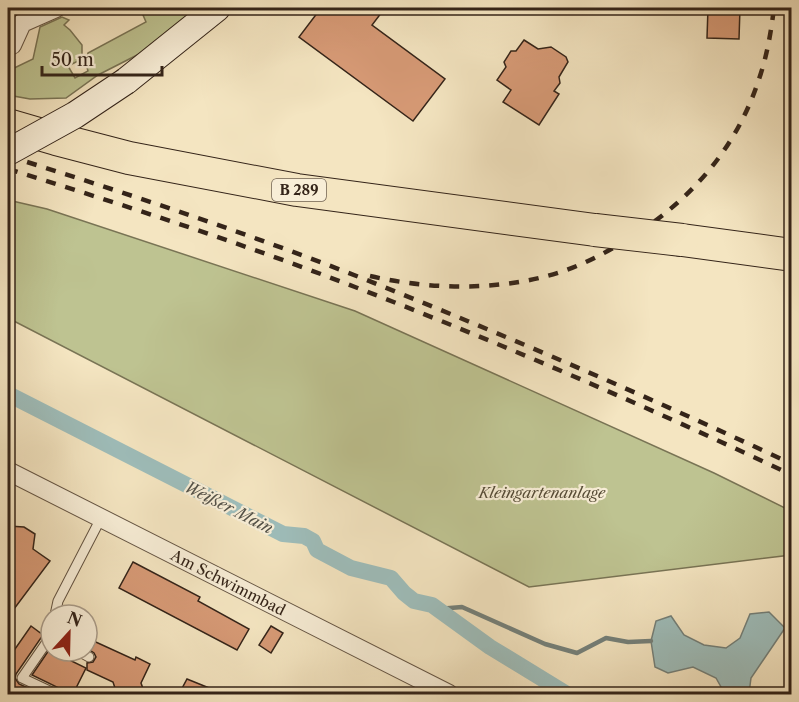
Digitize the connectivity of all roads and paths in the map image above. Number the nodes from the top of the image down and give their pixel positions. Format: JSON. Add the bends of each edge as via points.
{"nodes":[{"id":1,"x":56,"y":8,"type":"edge"},
{"id":2,"x":217,"y":8,"type":"edge"},
{"id":3,"x":12,"y":45,"type":"dead end"},
{"id":4,"x":8,"y":125,"type":"edge"},
{"id":5,"x":8,"y":152,"type":"edge"},
{"id":6,"x":792,"y":255,"type":"edge"},
{"id":7,"x":8,"y":471,"type":"edge"},
{"id":8,"x":101,"y":518,"type":"junction"},
{"id":9,"x":58,"y":603,"type":"edge"},
{"id":10,"x":39,"y":653,"type":"edge"},
{"id":11,"x":56,"y":694,"type":"edge"},
{"id":12,"x":449,"y":694,"type":"edge"}],
"edges":[{"from":1,"to":3,"type":"street","via":[[22,23]]},
{"from":2,"to":5,"type":"street","bridge":true,"via":[[126,81]]},
{"from":4,"to":6,"type":"highway","number":"B 289","bridge":true,"via":[[129,158],[297,190]]},
{"from":7,"to":8,"type":"street","name":"Am Schwimmbad"},
{"from":8,"to":9,"type":"lane"},
{"from":8,"to":12,"type":"street","name":"Am Schwimmbad"},
{"from":10,"to":11,"type":"lane","via":[[22,678]]}]}
